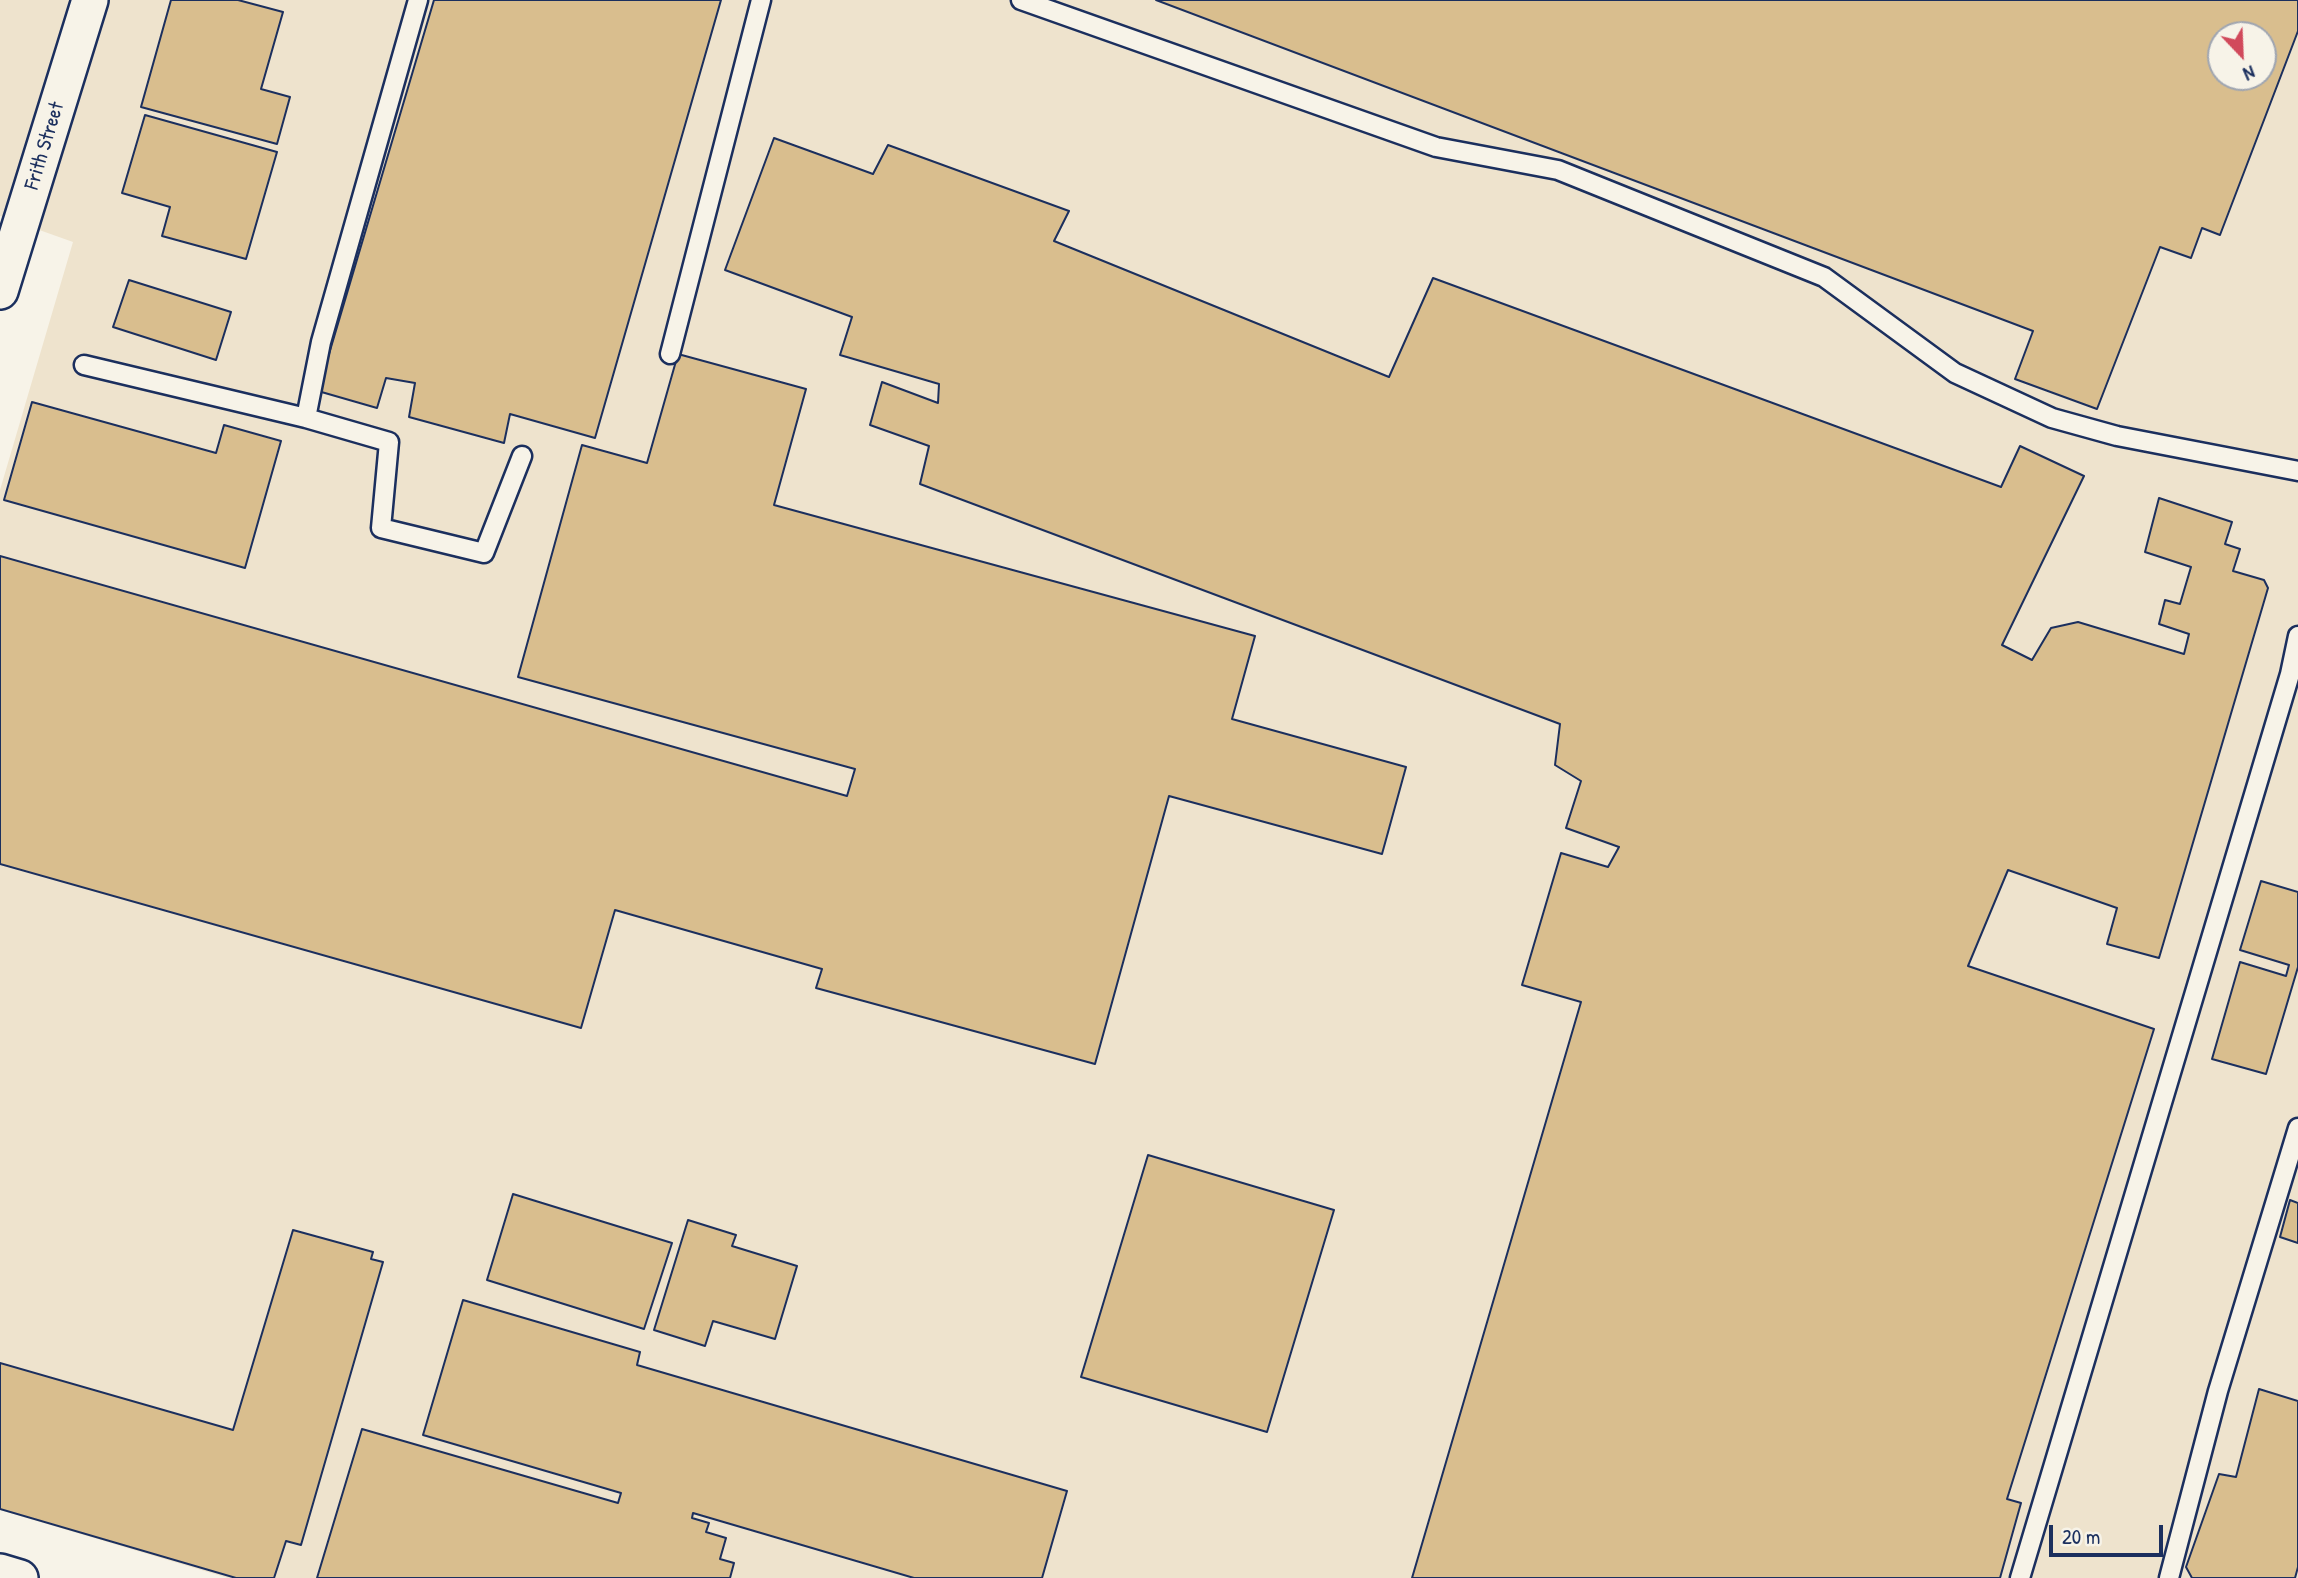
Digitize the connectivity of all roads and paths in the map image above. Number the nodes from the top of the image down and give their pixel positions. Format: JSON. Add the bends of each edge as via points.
{"nodes":[{"id":1,"x":90,"y":0,"type":"edge"},
{"id":2,"x":418,"y":0,"type":"edge"},
{"id":3,"x":761,"y":0,"type":"edge"},
{"id":4,"x":1021,"y":0,"type":"edge"},
{"id":5,"x":2,"y":280,"type":"edge"},
{"id":6,"x":670,"y":354,"type":"dead end"},
{"id":7,"x":84,"y":365,"type":"dead end"},
{"id":8,"x":306,"y":418,"type":"junction"},
{"id":9,"x":522,"y":456,"type":"dead end"},
{"id":10,"x":2298,"y":471,"type":"edge"},
{"id":11,"x":2298,"y":636,"type":"edge"},
{"id":12,"x":2298,"y":1128,"type":"edge"},
{"id":13,"x":0,"y":1572,"type":"edge"},
{"id":14,"x":20,"y":1578,"type":"edge"},
{"id":15,"x":2020,"y":1578,"type":"edge"},
{"id":16,"x":2169,"y":1578,"type":"edge"}],
"edges":[{"from":1,"to":5,"type":"street","name":"Frith Street"},
{"from":2,"to":8,"type":"lane","via":[[321,342]]},
{"from":3,"to":6,"type":"lane"},
{"from":4,"to":10,"type":"lane","via":[[1436,147],[1558,170],[1825,277],[1955,373],[2052,418],[2117,436]]},
{"from":7,"to":8,"type":"lane"},
{"from":8,"to":9,"type":"lane","via":[[389,442],[381,528],[484,553]]},
{"from":11,"to":15,"type":"lane"},
{"from":12,"to":16,"type":"lane","via":[[2218,1391]]},
{"from":13,"to":14,"type":"street"}]}
